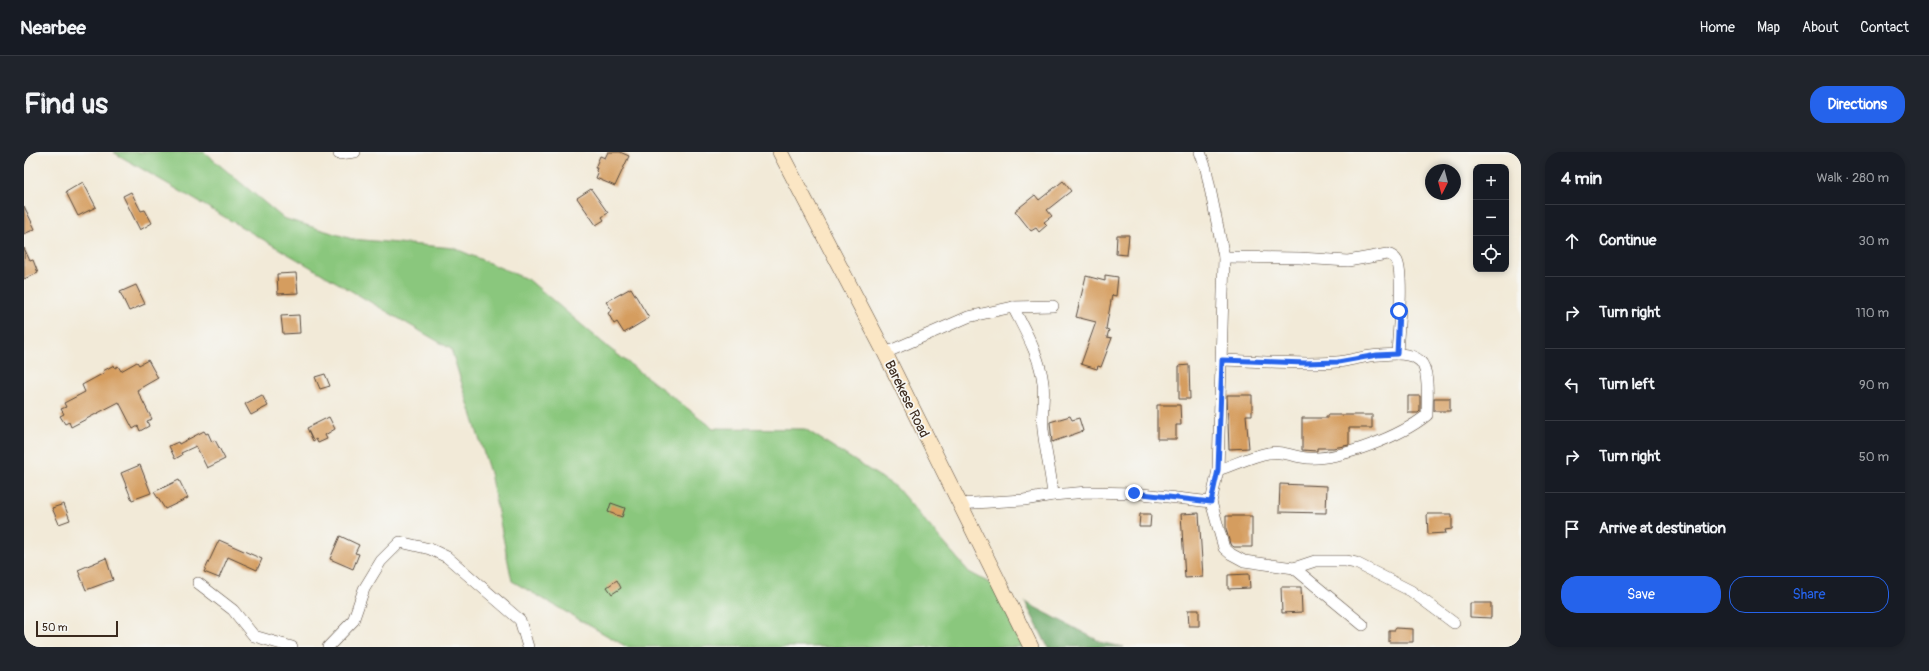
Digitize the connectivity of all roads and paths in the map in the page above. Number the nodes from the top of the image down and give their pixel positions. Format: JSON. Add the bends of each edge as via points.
{"nodes":[{"id":1,"x":354,"y":152,"type":"edge"},
{"id":2,"x":780,"y":152,"type":"edge"},
{"id":3,"x":1200,"y":152,"type":"edge"},
{"id":4,"x":339,"y":154,"type":"dead end"},
{"id":5,"x":1224,"y":257,"type":"junction"},
{"id":6,"x":1053,"y":306,"type":"dead end"},
{"id":7,"x":1012,"y":307,"type":"junction"},
{"id":8,"x":884,"y":353,"type":"junction"},
{"id":9,"x":1397,"y":354,"type":"junction"},
{"id":10,"x":1222,"y":360,"type":"junction"},
{"id":11,"x":1218,"y":470,"type":"junction"},
{"id":12,"x":1053,"y":495,"type":"junction"},
{"id":13,"x":1211,"y":502,"type":"junction"},
{"id":14,"x":958,"y":504,"type":"junction"},
{"id":15,"x":1294,"y":568,"type":"junction"},
{"id":16,"x":198,"y":583,"type":"dead end"},
{"id":17,"x":1454,"y":623,"type":"dead end"},
{"id":18,"x":1363,"y":625,"type":"dead end"},
{"id":19,"x":292,"y":647,"type":"edge"},
{"id":20,"x":328,"y":647,"type":"edge"},
{"id":21,"x":528,"y":647,"type":"edge"},
{"id":22,"x":1030,"y":647,"type":"edge"}],
"edges":[{"from":1,"to":4,"type":"street"},
{"from":2,"to":8,"type":"main road","name":"Barekese Road"},
{"from":3,"to":5,"type":"street","via":[[1211,190]]},
{"from":5,"to":9,"type":"street","via":[[1348,261],[1387,254],[1392,256],[1399,267]]},
{"from":5,"to":10,"type":"street"},
{"from":6,"to":7,"type":"street"},
{"from":7,"to":8,"type":"street","via":[[968,317]]},
{"from":7,"to":12,"type":"street","via":[[1035,350],[1043,383],[1042,425]]},
{"from":8,"to":14,"type":"main road","name":"Barekese Road"},
{"from":9,"to":10,"type":"street","via":[[1311,363]]},
{"from":9,"to":11,"type":"street","via":[[1420,360],[1423,365],[1426,378],[1426,414],[1417,423],[1375,443],[1333,455],[1307,458],[1287,452],[1268,453]]},
{"from":10,"to":11,"type":"street"},
{"from":11,"to":13,"type":"street"},
{"from":12,"to":13,"type":"street","via":[[1087,492],[1134,493]]},
{"from":12,"to":14,"type":"street","via":[[1024,500]]},
{"from":13,"to":15,"type":"street","via":[[1224,548],[1231,554],[1244,561]]},
{"from":14,"to":22,"type":"main road","name":"Barekese Road"},
{"from":15,"to":17,"type":"street","via":[[1315,561],[1356,562],[1410,591]]},
{"from":15,"to":18,"type":"street"},
{"from":16,"to":19,"type":"street","via":[[233,610],[254,636]]},
{"from":20,"to":21,"type":"street","via":[[353,621],[364,589],[377,566],[400,542],[430,549],[447,557],[520,620]]}]}
